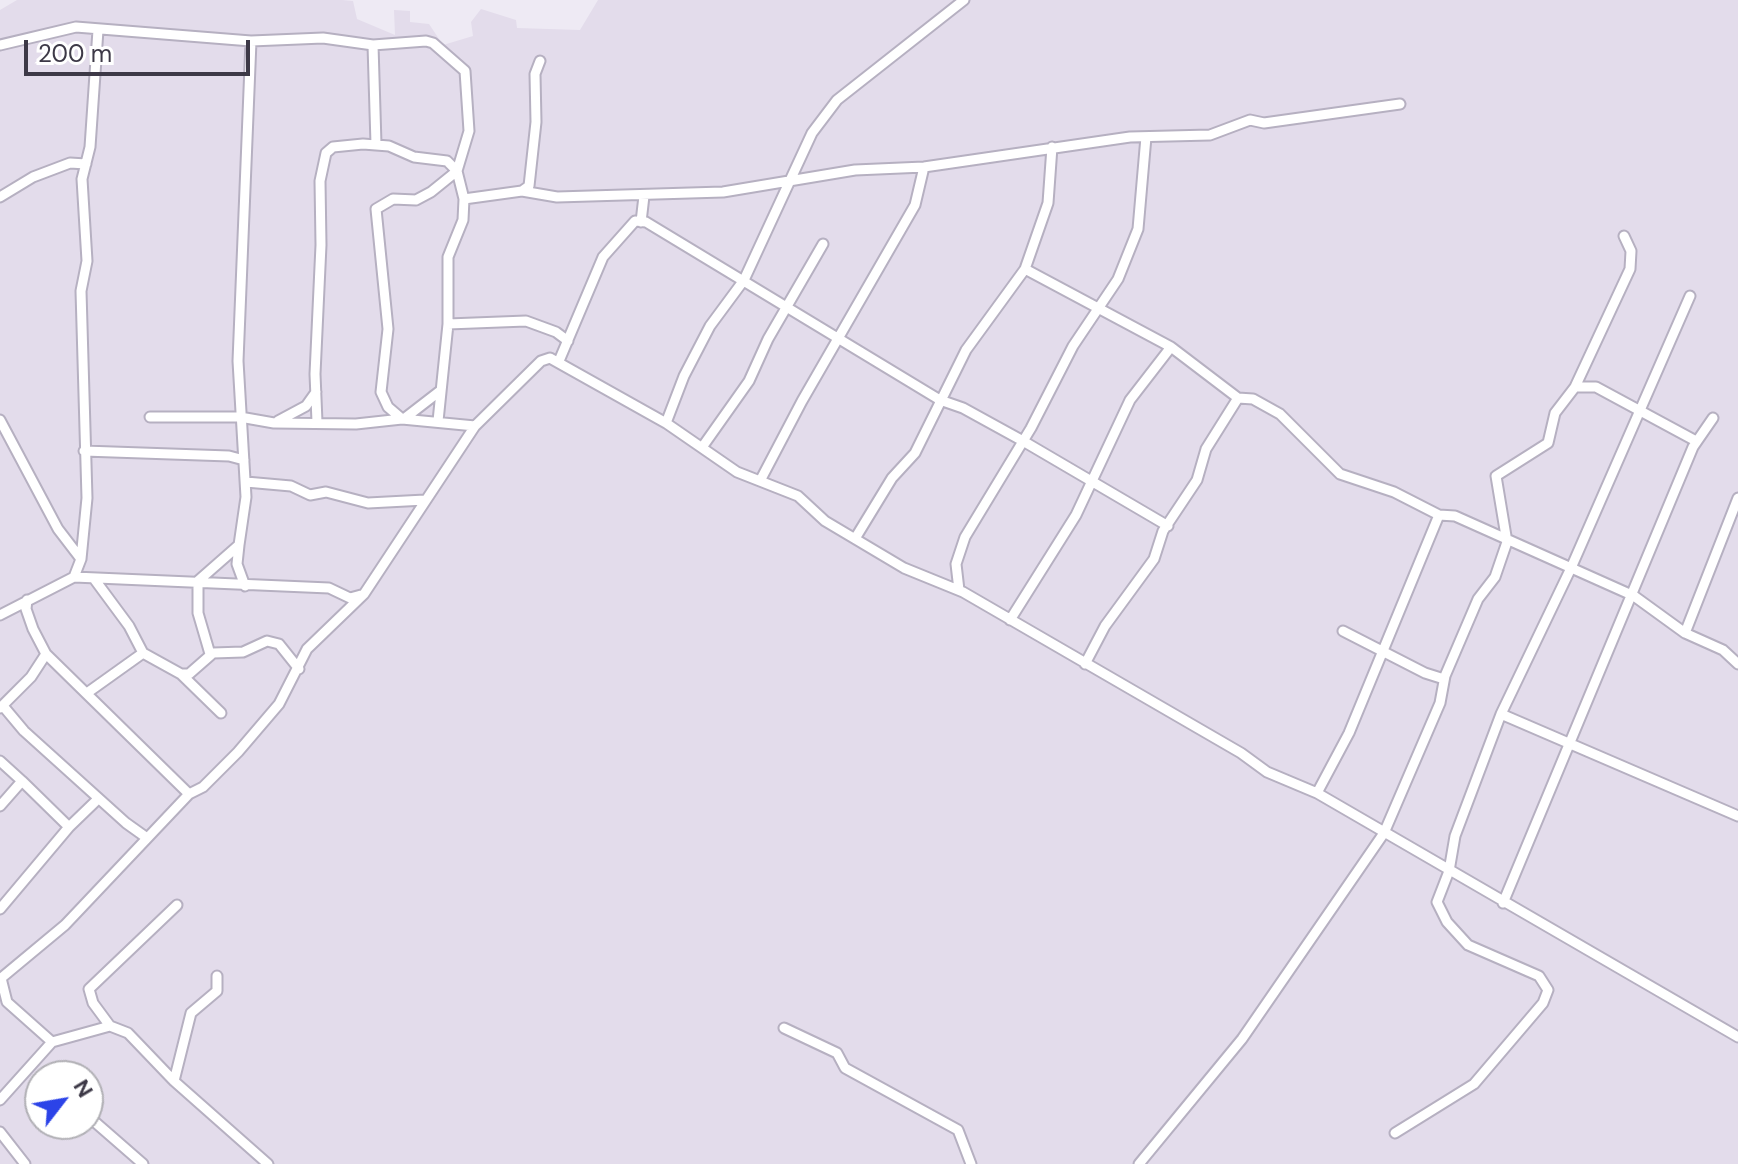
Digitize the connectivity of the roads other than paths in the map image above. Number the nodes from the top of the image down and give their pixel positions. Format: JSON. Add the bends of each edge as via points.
{"nodes":[{"id":1,"x":964,"y":0,"type":"edge"},
{"id":2,"x":98,"y":30,"type":"junction"},
{"id":3,"x":251,"y":41,"type":"junction"},
{"id":4,"x":0,"y":45,"type":"edge"},
{"id":5,"x":373,"y":45,"type":"junction"},
{"id":6,"x":540,"y":61,"type":"dead end"},
{"id":7,"x":1400,"y":104,"type":"dead end"},
{"id":8,"x":1146,"y":137,"type":"junction"},
{"id":9,"x":376,"y":144,"type":"junction"},
{"id":10,"x":1052,"y":147,"type":"junction"},
{"id":11,"x":86,"y":164,"type":"junction"},
{"id":12,"x":924,"y":167,"type":"junction"},
{"id":13,"x":457,"y":171,"type":"junction"},
{"id":14,"x":791,"y":181,"type":"junction"},
{"id":15,"x":522,"y":191,"type":"junction"},
{"id":16,"x":644,"y":196,"type":"junction"},
{"id":17,"x":0,"y":197,"type":"edge"},
{"id":18,"x":464,"y":199,"type":"junction"},
{"id":19,"x":641,"y":222,"type":"junction"},
{"id":20,"x":1624,"y":236,"type":"dead end"},
{"id":21,"x":823,"y":244,"type":"dead end"},
{"id":22,"x":1025,"y":269,"type":"junction"},
{"id":23,"x":744,"y":280,"type":"junction"},
{"id":24,"x":1690,"y":296,"type":"dead end"},
{"id":25,"x":1098,"y":306,"type":"junction"},
{"id":26,"x":788,"y":307,"type":"junction"},
{"id":27,"x":448,"y":324,"type":"junction"},
{"id":28,"x":838,"y":338,"type":"junction"},
{"id":29,"x":568,"y":341,"type":"junction"},
{"id":30,"x":1171,"y":347,"type":"junction"},
{"id":31,"x":559,"y":361,"type":"junction"},
{"id":32,"x":1575,"y":387,"type":"junction"},
{"id":33,"x":440,"y":391,"type":"junction"},
{"id":34,"x":316,"y":392,"type":"junction"},
{"id":35,"x":1238,"y":398,"type":"junction"},
{"id":36,"x":940,"y":400,"type":"junction"},
{"id":37,"x":1637,"y":411,"type":"junction"},
{"id":38,"x":150,"y":417,"type":"dead end"},
{"id":39,"x":240,"y":417,"type":"junction"},
{"id":40,"x":1713,"y":418,"type":"dead end"},
{"id":41,"x":402,"y":419,"type":"junction"},
{"id":42,"x":0,"y":420,"type":"edge"},
{"id":43,"x":438,"y":421,"type":"junction"},
{"id":44,"x":317,"y":422,"type":"junction"},
{"id":45,"x":274,"y":423,"type":"junction"},
{"id":46,"x":666,"y":423,"type":"junction"},
{"id":47,"x":475,"y":426,"type":"junction"},
{"id":48,"x":1023,"y":441,"type":"junction"},
{"id":49,"x":1696,"y":441,"type":"junction"},
{"id":50,"x":703,"y":446,"type":"junction"},
{"id":51,"x":84,"y":451,"type":"junction"},
{"id":52,"x":244,"y":460,"type":"junction"},
{"id":53,"x":1090,"y":480,"type":"junction"},
{"id":54,"x":760,"y":481,"type":"junction"},
{"id":55,"x":246,"y":482,"type":"junction"},
{"id":56,"x":1738,"y":498,"type":"edge"},
{"id":57,"x":425,"y":500,"type":"junction"},
{"id":58,"x":1439,"y":515,"type":"junction"},
{"id":59,"x":1168,"y":526,"type":"junction"},
{"id":60,"x":856,"y":537,"type":"junction"},
{"id":61,"x":1507,"y":542,"type":"junction"},
{"id":62,"x":239,"y":545,"type":"junction"},
{"id":63,"x":81,"y":559,"type":"junction"},
{"id":64,"x":1571,"y":568,"type":"junction"},
{"id":65,"x":74,"y":577,"type":"junction"},
{"id":66,"x":95,"y":580,"type":"junction"},
{"id":67,"x":198,"y":581,"type":"junction"},
{"id":68,"x":245,"y":586,"type":"junction"},
{"id":69,"x":959,"y":590,"type":"junction"},
{"id":70,"x":364,"y":594,"type":"junction"},
{"id":71,"x":1634,"y":596,"type":"junction"},
{"id":72,"x":27,"y":600,"type":"junction"},
{"id":73,"x":0,"y":615,"type":"edge"},
{"id":74,"x":1010,"y":620,"type":"junction"},
{"id":75,"x":1343,"y":631,"type":"dead end"},
{"id":76,"x":1685,"y":633,"type":"junction"},
{"id":77,"x":1380,"y":651,"type":"junction"},
{"id":78,"x":143,"y":653,"type":"junction"},
{"id":79,"x":46,"y":654,"type":"junction"},
{"id":80,"x":210,"y":654,"type":"junction"},
{"id":81,"x":1085,"y":664,"type":"junction"},
{"id":82,"x":1738,"y":664,"type":"edge"},
{"id":83,"x":299,"y":669,"type":"junction"},
{"id":84,"x":181,"y":674,"type":"junction"},
{"id":85,"x":1444,"y":679,"type":"junction"},
{"id":86,"x":87,"y":693,"type":"junction"},
{"id":87,"x":2,"y":707,"type":"edge"},
{"id":88,"x":221,"y":713,"type":"dead end"},
{"id":89,"x":1501,"y":714,"type":"junction"},
{"id":90,"x":1568,"y":742,"type":"junction"},
{"id":91,"x":0,"y":761,"type":"edge"},
{"id":92,"x":22,"y":781,"type":"junction"},
{"id":93,"x":1317,"y":793,"type":"junction"},
{"id":94,"x":189,"y":794,"type":"junction"},
{"id":95,"x":98,"y":799,"type":"junction"},
{"id":96,"x":0,"y":806,"type":"edge"},
{"id":97,"x":1738,"y":816,"type":"edge"},
{"id":98,"x":69,"y":827,"type":"junction"},
{"id":99,"x":1384,"y":833,"type":"junction"},
{"id":100,"x":147,"y":838,"type":"junction"},
{"id":101,"x":1449,"y":871,"type":"junction"},
{"id":102,"x":1503,"y":903,"type":"junction"},
{"id":103,"x":177,"y":905,"type":"dead end"},
{"id":104,"x":0,"y":909,"type":"edge"},
{"id":105,"x":0,"y":959,"type":"edge"},
{"id":106,"x":10,"y":968,"type":"junction"},
{"id":107,"x":217,"y":976,"type":"dead end"},
{"id":108,"x":1,"y":979,"type":"edge"},
{"id":109,"x":110,"y":1026,"type":"junction"},
{"id":110,"x":784,"y":1028,"type":"dead end"},
{"id":111,"x":1738,"y":1037,"type":"edge"},
{"id":112,"x":52,"y":1042,"type":"junction"},
{"id":113,"x":38,"y":1060,"type":"edge"},
{"id":114,"x":24,"y":1076,"type":"edge"},
{"id":115,"x":174,"y":1081,"type":"junction"},
{"id":116,"x":0,"y":1100,"type":"edge"},
{"id":117,"x":104,"y":1130,"type":"edge"},
{"id":118,"x":0,"y":1132,"type":"edge"},
{"id":119,"x":1395,"y":1133,"type":"dead end"},
{"id":120,"x":25,"y":1164,"type":"edge"},
{"id":121,"x":143,"y":1164,"type":"edge"},
{"id":122,"x":268,"y":1164,"type":"edge"},
{"id":123,"x":971,"y":1164,"type":"edge"},
{"id":124,"x":1139,"y":1164,"type":"edge"}],
"edges":[{"from":1,"to":14,"type":"street","via":[[837,100],[812,133]]},
{"from":2,"to":3,"type":"street"},
{"from":2,"to":4,"type":"street","via":[[60,29]]},
{"from":2,"to":11,"type":"street"},
{"from":3,"to":5,"type":"street","via":[[323,38]]},
{"from":3,"to":39,"type":"street"},
{"from":5,"to":9,"type":"street"},
{"from":5,"to":13,"type":"street","via":[[433,43],[465,71],[469,131]]},
{"from":6,"to":15,"type":"street","via":[[535,74],[531,180]]},
{"from":7,"to":8,"type":"street","via":[[1264,123],[1250,120],[1210,135]]},
{"from":8,"to":10,"type":"street"},
{"from":8,"to":25,"type":"street","via":[[1138,229],[1118,279]]},
{"from":9,"to":13,"type":"street","via":[[414,157],[438,157]]},
{"from":9,"to":34,"type":"street","via":[[333,147],[325,156],[320,181]]},
{"from":10,"to":12,"type":"street"},
{"from":10,"to":22,"type":"street","via":[[1048,203]]},
{"from":11,"to":17,"type":"street","via":[[70,163],[33,177]]},
{"from":11,"to":51,"type":"street","via":[[82,212],[87,261],[81,291]]},
{"from":12,"to":14,"type":"street","via":[[855,170]]},
{"from":12,"to":28,"type":"street","via":[[915,205]]},
{"from":13,"to":18,"type":"street"},
{"from":13,"to":41,"type":"street","via":[[416,200],[393,199],[376,209],[388,329],[381,392]]},
{"from":14,"to":16,"type":"street","via":[[723,192]]},
{"from":14,"to":23,"type":"street"},
{"from":15,"to":16,"type":"street","via":[[541,196]]},
{"from":15,"to":18,"type":"street"},
{"from":16,"to":19,"type":"street"},
{"from":18,"to":27,"type":"street","via":[[463,220],[448,257]]},
{"from":19,"to":23,"type":"street"},
{"from":19,"to":29,"type":"street","via":[[635,221],[603,257]]},
{"from":20,"to":32,"type":"street","via":[[1631,251],[1630,269]]},
{"from":21,"to":26,"type":"street"},
{"from":22,"to":25,"type":"street"},
{"from":22,"to":36,"type":"street","via":[[980,329]]},
{"from":23,"to":26,"type":"street"},
{"from":23,"to":46,"type":"street","via":[[710,326]]},
{"from":24,"to":37,"type":"street"},
{"from":25,"to":30,"type":"street"},
{"from":25,"to":48,"type":"street"},
{"from":26,"to":28,"type":"street"},
{"from":26,"to":50,"type":"street","via":[[749,381]]},
{"from":27,"to":29,"type":"street","via":[[526,321]]},
{"from":27,"to":33,"type":"street"},
{"from":28,"to":36,"type":"street"},
{"from":28,"to":54,"type":"street"},
{"from":29,"to":31,"type":"street"},
{"from":30,"to":35,"type":"street"},
{"from":30,"to":53,"type":"street","via":[[1130,400]]},
{"from":31,"to":46,"type":"street"},
{"from":31,"to":47,"type":"street","via":[[541,361]]},
{"from":32,"to":37,"type":"street","via":[[1596,387]]},
{"from":32,"to":61,"type":"street","via":[[1555,413],[1548,443],[1496,476]]},
{"from":33,"to":41,"type":"street"},
{"from":33,"to":43,"type":"street"},
{"from":34,"to":44,"type":"street"},
{"from":34,"to":45,"type":"street","via":[[306,406]]},
{"from":35,"to":58,"type":"street","via":[[1253,399],[1280,414],[1340,474],[1394,492]]},
{"from":35,"to":59,"type":"street"},
{"from":36,"to":48,"type":"street"},
{"from":36,"to":60,"type":"street","via":[[915,453],[892,478]]},
{"from":37,"to":49,"type":"street"},
{"from":37,"to":64,"type":"street"},
{"from":38,"to":39,"type":"street"},
{"from":39,"to":45,"type":"street"},
{"from":39,"to":52,"type":"street"},
{"from":40,"to":49,"type":"street"},
{"from":41,"to":43,"type":"street"},
{"from":41,"to":44,"type":"street"},
{"from":42,"to":63,"type":"street","via":[[58,529]]},
{"from":43,"to":47,"type":"street"},
{"from":44,"to":45,"type":"street"},
{"from":46,"to":50,"type":"street"},
{"from":47,"to":57,"type":"street"},
{"from":48,"to":53,"type":"street"},
{"from":48,"to":69,"type":"street","via":[[965,537],[956,564]]},
{"from":49,"to":71,"type":"street"},
{"from":50,"to":54,"type":"street","via":[[737,472]]},
{"from":51,"to":52,"type":"street"},
{"from":51,"to":63,"type":"street","via":[[87,498]]},
{"from":52,"to":55,"type":"street"},
{"from":53,"to":59,"type":"street"},
{"from":53,"to":74,"type":"street","via":[[1076,515]]},
{"from":54,"to":60,"type":"street","via":[[798,496],[825,521]]},
{"from":55,"to":57,"type":"street","via":[[368,503]]},
{"from":55,"to":62,"type":"street"},
{"from":56,"to":76,"type":"street"},
{"from":57,"to":70,"type":"street"},
{"from":58,"to":61,"type":"street","via":[[1455,516]]},
{"from":58,"to":77,"type":"street"},
{"from":59,"to":81,"type":"street","via":[[1154,559],[1105,626]]},
{"from":60,"to":69,"type":"street","via":[[904,568]]},
{"from":61,"to":64,"type":"street"},
{"from":61,"to":85,"type":"street"},
{"from":62,"to":67,"type":"street"},
{"from":62,"to":68,"type":"street","via":[[237,564]]},
{"from":63,"to":65,"type":"street"},
{"from":64,"to":71,"type":"street"},
{"from":64,"to":89,"type":"street"},
{"from":65,"to":66,"type":"street"},
{"from":65,"to":72,"type":"street"},
{"from":66,"to":67,"type":"street"},
{"from":66,"to":78,"type":"street"},
{"from":67,"to":68,"type":"street"},
{"from":67,"to":80,"type":"street","via":[[198,613]]},
{"from":68,"to":70,"type":"street","via":[[329,588],[350,598]]},
{"from":69,"to":74,"type":"street"},
{"from":70,"to":83,"type":"street","via":[[307,649]]},
{"from":71,"to":76,"type":"street"},
{"from":71,"to":90,"type":"street"},
{"from":72,"to":73,"type":"street"},
{"from":72,"to":79,"type":"street"},
{"from":74,"to":81,"type":"street"},
{"from":75,"to":77,"type":"street"},
{"from":76,"to":82,"type":"street","via":[[1723,650]]},
{"from":77,"to":85,"type":"street"},
{"from":77,"to":93,"type":"street","via":[[1349,733]]},
{"from":78,"to":84,"type":"street"},
{"from":78,"to":86,"type":"street"},
{"from":79,"to":86,"type":"street"},
{"from":79,"to":87,"type":"street"},
{"from":80,"to":83,"type":"street","via":[[243,652],[274,641]]},
{"from":80,"to":84,"type":"street","via":[[189,674]]},
{"from":81,"to":93,"type":"street","via":[[1267,772]]},
{"from":83,"to":94,"type":"street","via":[[279,704],[238,752]]},
{"from":84,"to":88,"type":"street"},
{"from":85,"to":99,"type":"street","via":[[1440,703]]},
{"from":86,"to":94,"type":"street"},
{"from":87,"to":95,"type":"street"},
{"from":89,"to":90,"type":"street"},
{"from":89,"to":101,"type":"street","via":[[1455,836]]},
{"from":90,"to":97,"type":"street"},
{"from":90,"to":102,"type":"street"},
{"from":91,"to":92,"type":"street"},
{"from":92,"to":96,"type":"street"},
{"from":92,"to":98,"type":"street"},
{"from":93,"to":99,"type":"street"},
{"from":94,"to":100,"type":"street"},
{"from":95,"to":98,"type":"street"},
{"from":95,"to":100,"type":"street"},
{"from":98,"to":104,"type":"street"},
{"from":99,"to":101,"type":"street"},
{"from":99,"to":124,"type":"street","via":[[1242,1039]]},
{"from":100,"to":106,"type":"street","via":[[65,925]]},
{"from":101,"to":102,"type":"street"},
{"from":101,"to":119,"type":"street","via":[[1437,902],[1447,922],[1468,945],[1539,976],[1548,990],[1543,1003],[1474,1084]]},
{"from":102,"to":111,"type":"street"},
{"from":103,"to":109,"type":"street","via":[[89,989]]},
{"from":105,"to":106,"type":"street"},
{"from":106,"to":108,"type":"street"},
{"from":107,"to":115,"type":"street","via":[[217,991],[191,1013]]},
{"from":108,"to":112,"type":"street","via":[[7,1002]]},
{"from":109,"to":112,"type":"street"},
{"from":109,"to":115,"type":"street","via":[[128,1033]]},
{"from":110,"to":123,"type":"street","via":[[837,1053],[845,1068],[958,1130]]},
{"from":112,"to":113,"type":"street"},
{"from":114,"to":116,"type":"street"},
{"from":115,"to":122,"type":"street"},
{"from":117,"to":121,"type":"street"},
{"from":118,"to":120,"type":"street"}]}
